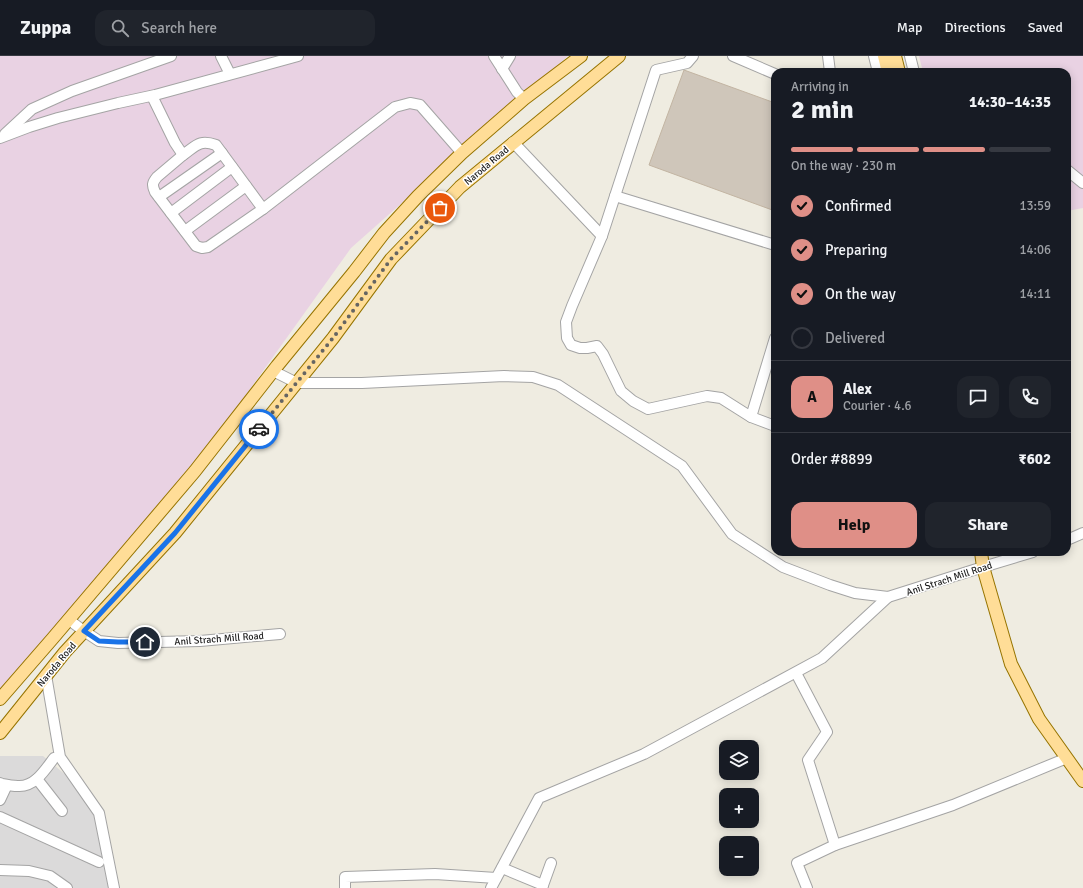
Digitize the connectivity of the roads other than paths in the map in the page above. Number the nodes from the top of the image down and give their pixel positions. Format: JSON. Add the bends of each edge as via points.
{"nodes":[{"id":1,"x":171,"y":56,"type":"edge"},
{"id":2,"x":221,"y":56,"type":"edge"},
{"id":3,"x":298,"y":56,"type":"edge"},
{"id":4,"x":494,"y":56,"type":"edge"},
{"id":5,"x":510,"y":56,"type":"edge"},
{"id":6,"x":581,"y":56,"type":"edge"},
{"id":7,"x":619,"y":56,"type":"edge"},
{"id":8,"x":693,"y":56,"type":"edge"},
{"id":9,"x":733,"y":56,"type":"edge"},
{"id":10,"x":828,"y":56,"type":"edge"},
{"id":11,"x":874,"y":56,"type":"edge"},
{"id":12,"x":884,"y":56,"type":"edge"},
{"id":13,"x":895,"y":56,"type":"edge"},
{"id":14,"x":910,"y":56,"type":"edge"},
{"id":15,"x":830,"y":68,"type":"edge"},
{"id":16,"x":877,"y":68,"type":"edge"},
{"id":17,"x":887,"y":68,"type":"edge"},
{"id":18,"x":898,"y":68,"type":"edge"},
{"id":19,"x":913,"y":68,"type":"edge"},
{"id":20,"x":502,"y":69,"type":"junction"},
{"id":21,"x":771,"y":72,"type":"edge"},
{"id":22,"x":230,"y":74,"type":"junction"},
{"id":23,"x":152,"y":96,"type":"junction"},
{"id":24,"x":524,"y":99,"type":"junction"},
{"id":25,"x":0,"y":138,"type":"edge"},
{"id":26,"x":513,"y":142,"type":"junction"},
{"id":27,"x":222,"y":153,"type":"junction"},
{"id":28,"x":462,"y":153,"type":"junction"},
{"id":29,"x":183,"y":155,"type":"junction"},
{"id":30,"x":232,"y":167,"type":"junction"},
{"id":31,"x":1071,"y":173,"type":"edge"},
{"id":32,"x":1083,"y":183,"type":"edge"},
{"id":33,"x":246,"y":186,"type":"junction"},
{"id":34,"x":615,"y":196,"type":"junction"},
{"id":35,"x":159,"y":197,"type":"junction"},
{"id":36,"x":263,"y":209,"type":"junction"},
{"id":37,"x":171,"y":213,"type":"junction"},
{"id":38,"x":185,"y":231,"type":"junction"},
{"id":39,"x":602,"y":236,"type":"junction"},
{"id":40,"x":771,"y":244,"type":"edge"},
{"id":41,"x":771,"y":351,"type":"edge"},
{"id":42,"x":273,"y":371,"type":"junction"},
{"id":43,"x":297,"y":383,"type":"junction"},
{"id":44,"x":751,"y":417,"type":"junction"},
{"id":45,"x":771,"y":424,"type":"edge"},
{"id":46,"x":1082,"y":534,"type":"edge"},
{"id":47,"x":1071,"y":538,"type":"edge"},
{"id":48,"x":982,"y":556,"type":"edge"},
{"id":49,"x":1020,"y":556,"type":"edge"},
{"id":50,"x":983,"y":567,"type":"junction"},
{"id":51,"x":888,"y":597,"type":"junction"},
{"id":52,"x":69,"y":620,"type":"junction"},
{"id":53,"x":84,"y":631,"type":"junction"},
{"id":54,"x":280,"y":634,"type":"dead end"},
{"id":55,"x":796,"y":673,"type":"junction"},
{"id":56,"x":46,"y":676,"type":"junction"},
{"id":57,"x":0,"y":699,"type":"edge"},
{"id":58,"x":0,"y":733,"type":"edge"},
{"id":59,"x":54,"y":758,"type":"dead end"},
{"id":60,"x":1067,"y":758,"type":"junction"},
{"id":61,"x":37,"y":779,"type":"junction"},
{"id":62,"x":1083,"y":781,"type":"edge"},
{"id":63,"x":4,"y":784,"type":"edge"},
{"id":64,"x":0,"y":800,"type":"edge"},
{"id":65,"x":62,"y":811,"type":"dead end"},
{"id":66,"x":0,"y":817,"type":"edge"},
{"id":67,"x":835,"y":845,"type":"junction"},
{"id":68,"x":98,"y":862,"type":"dead end"},
{"id":69,"x":551,"y":863,"type":"dead end"},
{"id":70,"x":502,"y":868,"type":"junction"},
{"id":71,"x":0,"y":870,"type":"edge"},
{"id":72,"x":496,"y":878,"type":"junction"},
{"id":73,"x":542,"y":887,"type":"edge"},
{"id":74,"x":68,"y":888,"type":"edge"},
{"id":75,"x":114,"y":888,"type":"edge"},
{"id":76,"x":344,"y":888,"type":"edge"},
{"id":77,"x":491,"y":888,"type":"edge"},
{"id":78,"x":807,"y":888,"type":"edge"}],
"edges":[{"from":1,"to":25,"type":"street","via":[[72,91],[32,109]]},
{"from":2,"to":22,"type":"street"},
{"from":3,"to":22,"type":"street"},
{"from":4,"to":20,"type":"street"},
{"from":5,"to":20,"type":"street"},
{"from":6,"to":24,"type":"main road","name":"Naroda Road"},
{"from":7,"to":26,"type":"main road","name":"Naroda Road"},
{"from":8,"to":34,"type":"street","via":[[687,63],[656,70]]},
{"from":9,"to":21,"type":"street"},
{"from":10,"to":15,"type":"street"},
{"from":11,"to":16,"type":"street"},
{"from":12,"to":17,"type":"main road"},
{"from":13,"to":18,"type":"main road"},
{"from":14,"to":19,"type":"street"},
{"from":20,"to":24,"type":"street"},
{"from":22,"to":23,"type":"street"},
{"from":23,"to":25,"type":"street","via":[[58,118]]},
{"from":23,"to":29,"type":"street"},
{"from":24,"to":28,"type":"main road","name":"Naroda Road"},
{"from":26,"to":39,"type":"street"},
{"from":26,"to":43,"type":"main road","name":"Naroda Road","via":[[460,187],[391,259]]},
{"from":27,"to":29,"type":"street","via":[[216,145],[207,142],[199,143]]},
{"from":27,"to":30,"type":"street"},
{"from":27,"to":35,"type":"street"},
{"from":28,"to":36,"type":"street","via":[[420,105],[410,103],[395,107]]},
{"from":28,"to":42,"type":"main road","name":"Naroda Road","via":[[384,233]]},
{"from":29,"to":35,"type":"street","via":[[154,180],[152,185]]},
{"from":30,"to":33,"type":"street"},
{"from":30,"to":37,"type":"street"},
{"from":31,"to":32,"type":"street"},
{"from":33,"to":36,"type":"street"},
{"from":33,"to":38,"type":"street"},
{"from":34,"to":39,"type":"street"},
{"from":34,"to":40,"type":"street"},
{"from":35,"to":37,"type":"street"},
{"from":36,"to":38,"type":"street","via":[[208,247],[196,246]]},
{"from":37,"to":38,"type":"street"},
{"from":39,"to":44,"type":"street","via":[[566,322],[567,338],[571,344],[580,348],[597,346],[621,391],[648,409],[707,396],[721,398]]},
{"from":41,"to":44,"type":"street"},
{"from":42,"to":43,"type":"street"},
{"from":42,"to":52,"type":"main road","name":"Naroda Road","via":[[195,471]]},
{"from":43,"to":51,"type":"street","via":[[362,383],[504,376],[533,377],[558,385],[682,466],[732,534],[783,567],[856,593]]},
{"from":43,"to":53,"type":"main road","name":"Naroda Road","via":[[175,533]]},
{"from":44,"to":45,"type":"street"},
{"from":46,"to":47,"type":"street"},
{"from":48,"to":50,"type":"main road"},
{"from":49,"to":50,"type":"street","name":"Anil Strach Mill Road"},
{"from":50,"to":51,"type":"street","name":"Anil Strach Mill Road"},
{"from":50,"to":60,"type":"main road","via":[[1011,664],[1039,719]]},
{"from":51,"to":55,"type":"street","via":[[822,658]]},
{"from":52,"to":53,"type":"street","name":"Anil Strach Mill Road"},
{"from":52,"to":57,"type":"main road","name":"Naroda Road"},
{"from":53,"to":54,"type":"street","name":"Anil Strach Mill Road","via":[[99,641],[131,643],[200,641]]},
{"from":53,"to":56,"type":"main road","name":"Naroda Road"},
{"from":55,"to":67,"type":"street","via":[[827,732],[808,760]]},
{"from":55,"to":70,"type":"street","via":[[644,754],[539,798]]},
{"from":56,"to":58,"type":"main road","name":"Naroda Road"},
{"from":56,"to":75,"type":"street","via":[[60,757],[99,813]]},
{"from":59,"to":61,"type":"street"},
{"from":60,"to":62,"type":"main road"},
{"from":60,"to":67,"type":"street","via":[[954,805]]},
{"from":61,"to":63,"type":"street","via":[[30,784],[19,786]]},
{"from":61,"to":65,"type":"street"},
{"from":63,"to":64,"type":"street"},
{"from":66,"to":68,"type":"street"},
{"from":67,"to":78,"type":"street","via":[[797,863]]},
{"from":69,"to":73,"type":"street"},
{"from":70,"to":72,"type":"street"},
{"from":70,"to":73,"type":"street"},
{"from":71,"to":74,"type":"street","via":[[29,871],[50,876]]},
{"from":72,"to":76,"type":"street","via":[[436,874],[344,877]]},
{"from":72,"to":77,"type":"street"}]}
